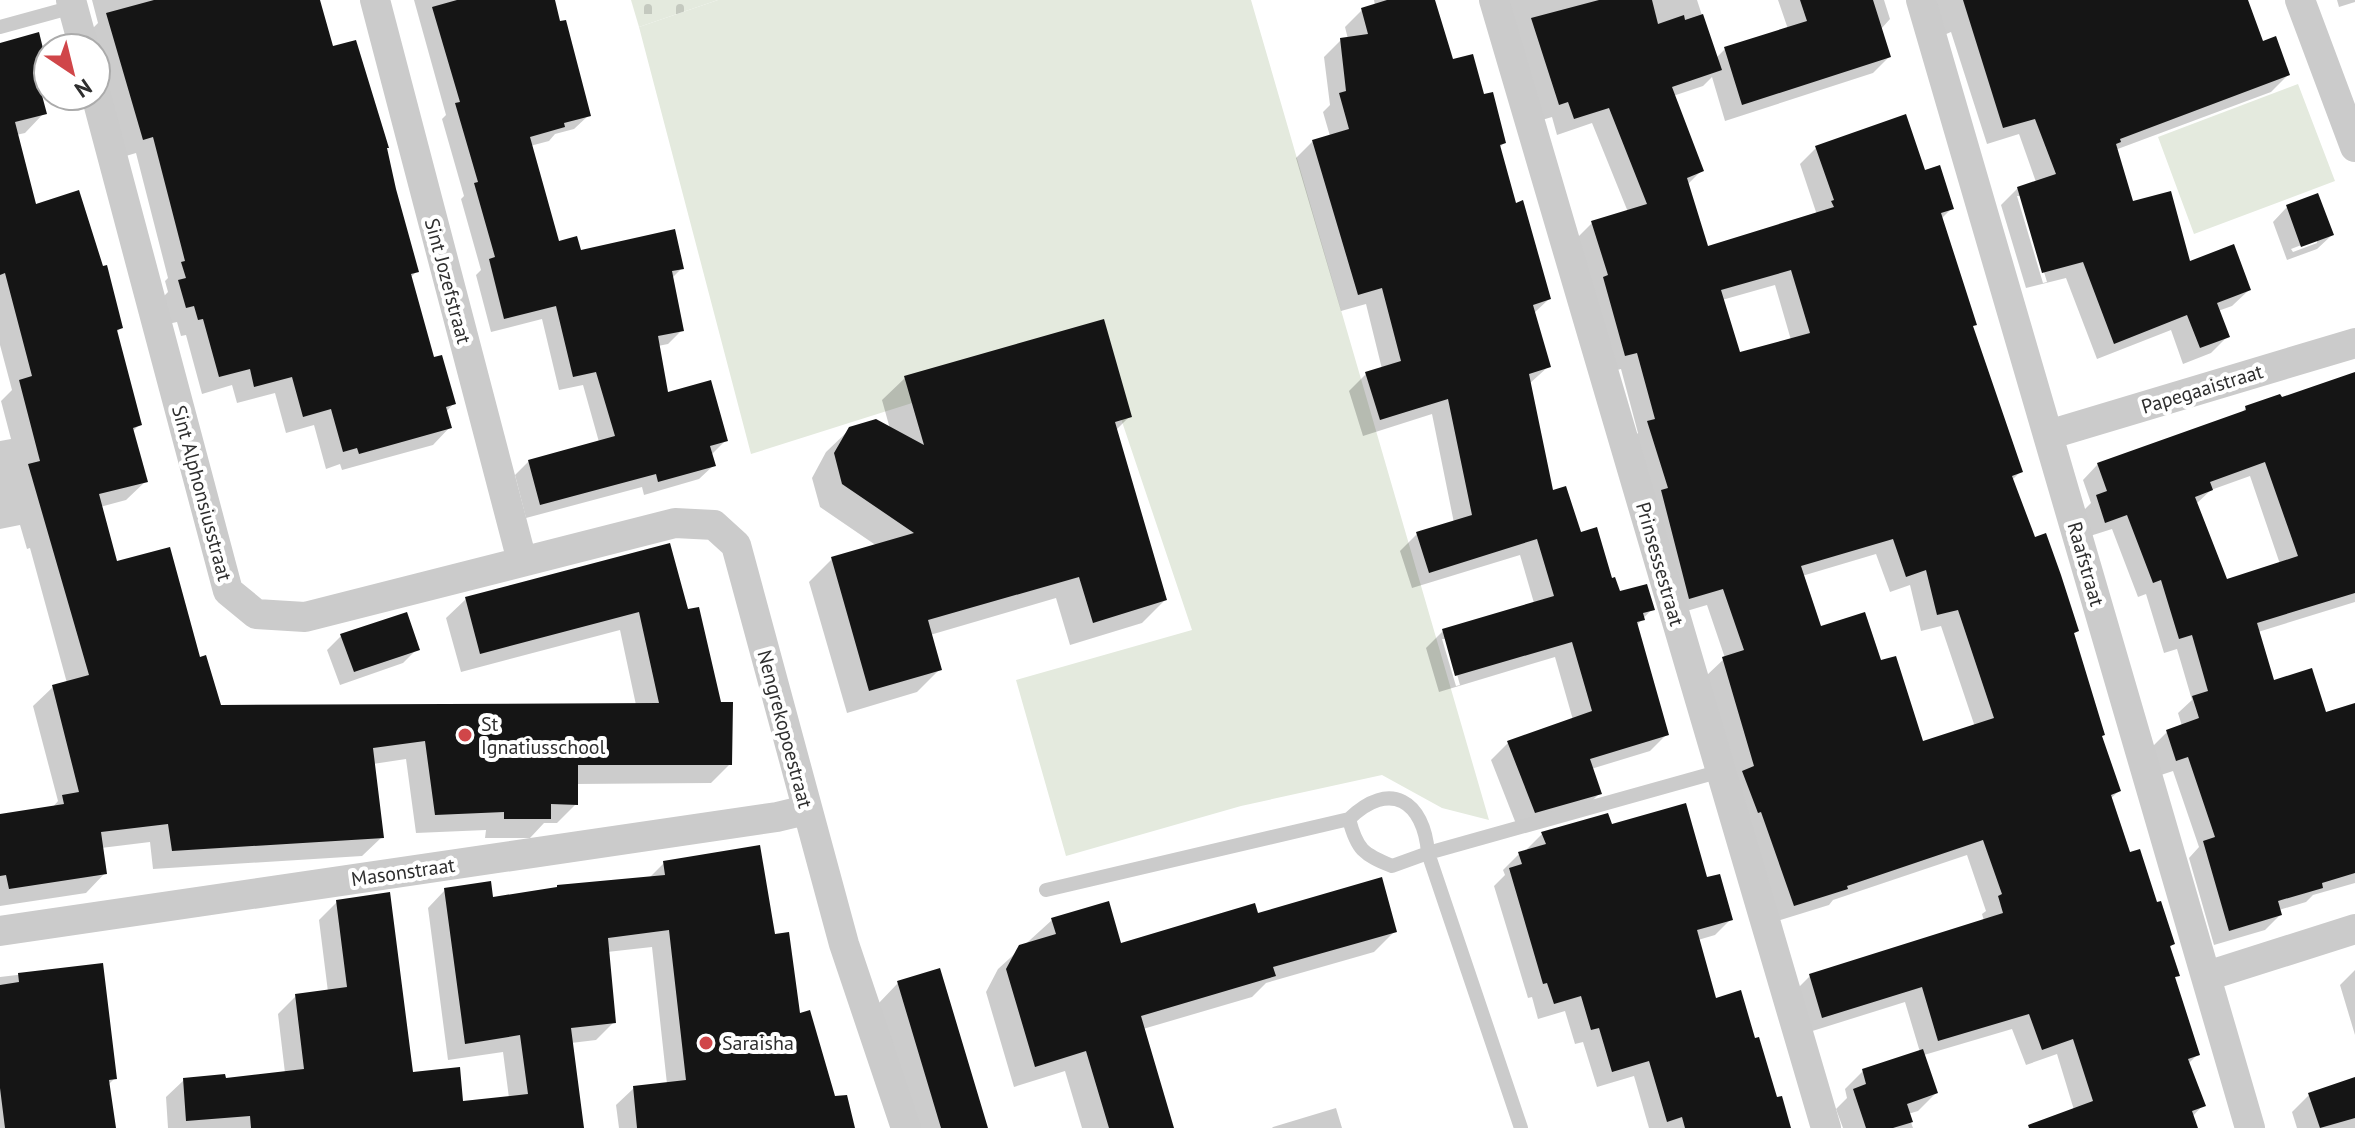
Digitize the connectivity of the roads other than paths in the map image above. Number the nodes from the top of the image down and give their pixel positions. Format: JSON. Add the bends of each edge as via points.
{"nodes":[{"id":1,"x":375,"y":0,"type":"edge"},
{"id":2,"x":1494,"y":0,"type":"edge"},
{"id":3,"x":1921,"y":0,"type":"edge"},
{"id":4,"x":2300,"y":0,"type":"edge"},
{"id":5,"x":72,"y":3,"type":"edge"},
{"id":6,"x":0,"y":27,"type":"edge"},
{"id":7,"x":80,"y":32,"type":"edge"},
{"id":8,"x":101,"y":112,"type":"edge"},
{"id":9,"x":2355,"y":147,"type":"edge"},
{"id":10,"x":2355,"y":343,"type":"edge"},
{"id":11,"x":2048,"y":435,"type":"junction"},
{"id":12,"x":522,"y":561,"type":"junction"},
{"id":13,"x":1721,"y":771,"type":"junction"},
{"id":14,"x":806,"y":810,"type":"junction"},
{"id":15,"x":1349,"y":819,"type":"junction"},
{"id":16,"x":1428,"y":853,"type":"junction"},
{"id":17,"x":1046,"y":890,"type":"dead end"},
{"id":18,"x":2355,"y":929,"type":"edge"},
{"id":19,"x":0,"y":931,"type":"edge"},
{"id":20,"x":2207,"y":976,"type":"junction"},
{"id":21,"x":906,"y":1128,"type":"edge"},
{"id":22,"x":1521,"y":1128,"type":"edge"},
{"id":23,"x":1826,"y":1128,"type":"edge"},
{"id":24,"x":2250,"y":1128,"type":"edge"}],
"edges":[{"from":1,"to":12,"type":"street","name":"Sint Jozefstraat"},
{"from":2,"to":13,"type":"street","name":"Prinsessestraat"},
{"from":3,"to":11,"type":"street","name":"Raafstraat"},
{"from":4,"to":9,"type":"street"},
{"from":5,"to":6,"type":"lane"},
{"from":5,"to":7,"type":"street"},
{"from":8,"to":12,"type":"street","name":"Sint Alphonsiusstraat","via":[[228,591],[256,614],[305,617]]},
{"from":10,"to":11,"type":"street","name":"Papegaaistraat"},
{"from":11,"to":20,"type":"street","name":"Raafstraat"},
{"from":12,"to":14,"type":"street","name":"Nengrekopoestraat","via":[[675,523],[714,525],[736,545]]},
{"from":13,"to":16,"type":"lane"},
{"from":13,"to":23,"type":"street","name":"Prinsessestraat"},
{"from":14,"to":19,"type":"street","name":"Masonstraat"},
{"from":14,"to":21,"type":"street","name":"Nengrekopoestraat"},
{"from":15,"to":16,"type":"lane","via":[[1355,843],[1368,856],[1392,866]]},
{"from":15,"to":16,"type":"lane","via":[[1365,803],[1386,798],[1405,802],[1419,816]]},
{"from":15,"to":17,"type":"lane"},
{"from":16,"to":22,"type":"lane"},
{"from":18,"to":20,"type":"street"},
{"from":20,"to":24,"type":"street","name":"Raafstraat"}]}
